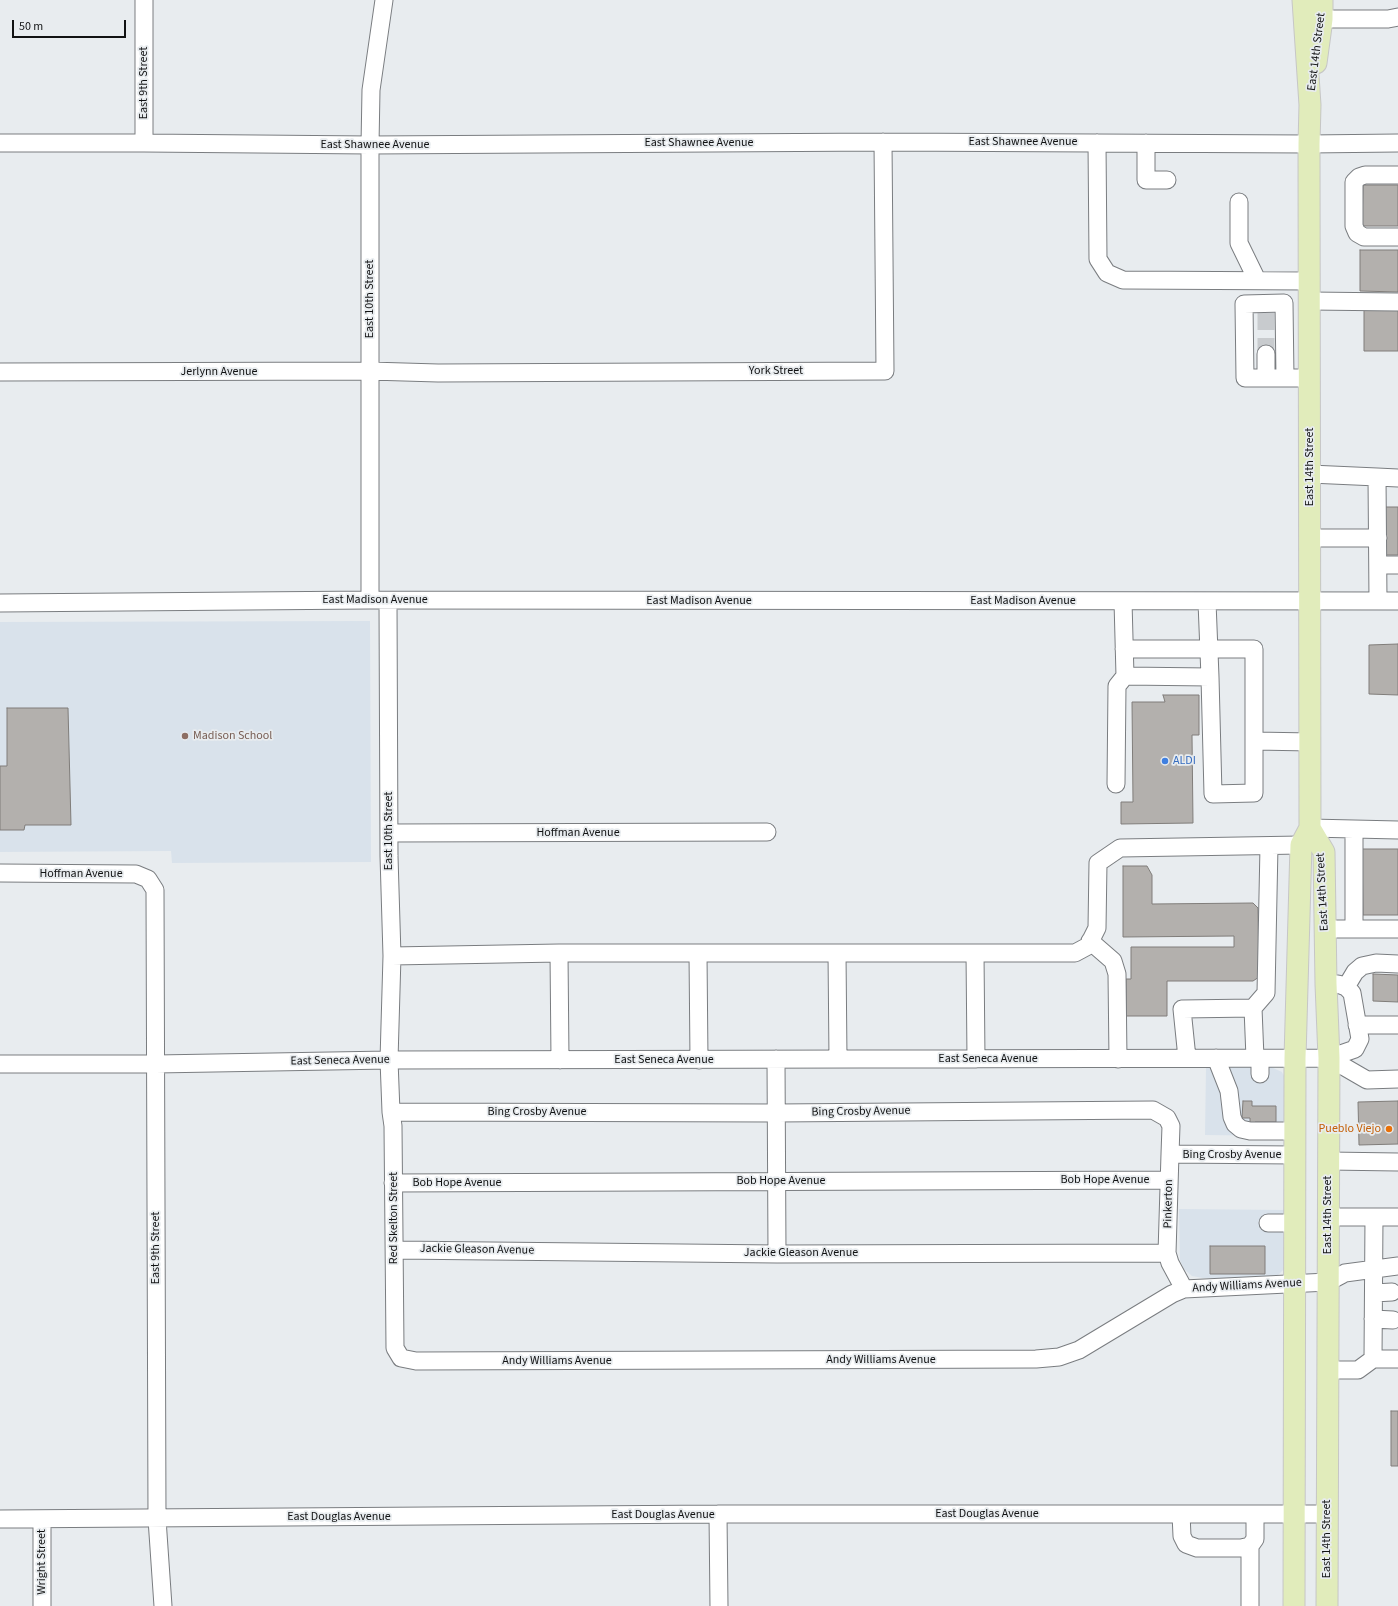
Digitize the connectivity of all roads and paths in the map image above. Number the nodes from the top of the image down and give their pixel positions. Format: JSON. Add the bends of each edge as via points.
{"nodes":[{"id":1,"x":144,"y":0,"type":"edge"},
{"id":2,"x":384,"y":0,"type":"edge"},
{"id":3,"x":1303,"y":0,"type":"edge"},
{"id":4,"x":1322,"y":10,"type":"edge"},
{"id":5,"x":1398,"y":17,"type":"edge"},
{"id":6,"x":1310,"y":105,"type":"junction"},
{"id":7,"x":883,"y":142,"type":"junction"},
{"id":8,"x":0,"y":143,"type":"edge"},
{"id":9,"x":144,"y":143,"type":"junction"},
{"id":10,"x":1097,"y":143,"type":"junction"},
{"id":11,"x":1146,"y":143,"type":"junction"},
{"id":12,"x":1398,"y":143,"type":"edge"},
{"id":13,"x":1309,"y":144,"type":"junction"},
{"id":14,"x":370,"y":145,"type":"junction"},
{"id":15,"x":1398,"y":175,"type":"edge"},
{"id":16,"x":1167,"y":180,"type":"dead end"},
{"id":17,"x":1239,"y":202,"type":"dead end"},
{"id":18,"x":1398,"y":237,"type":"edge"},
{"id":19,"x":1261,"y":280,"type":"junction"},
{"id":20,"x":1310,"y":281,"type":"junction"},
{"id":21,"x":1310,"y":301,"type":"junction"},
{"id":22,"x":1398,"y":302,"type":"edge"},
{"id":23,"x":1266,"y":308,"type":"junction"},
{"id":24,"x":1266,"y":354,"type":"tunnel mouth"},
{"id":25,"x":370,"y":371,"type":"junction"},
{"id":26,"x":0,"y":372,"type":"edge"},
{"id":27,"x":438,"y":373,"type":"joint"},
{"id":28,"x":1266,"y":378,"type":"junction"},
{"id":29,"x":1285,"y":378,"type":"junction"},
{"id":30,"x":1310,"y":378,"type":"junction"},
{"id":31,"x":1310,"y":474,"type":"junction"},
{"id":32,"x":1377,"y":478,"type":"junction"},
{"id":33,"x":1398,"y":478,"type":"edge"},
{"id":34,"x":1310,"y":538,"type":"junction"},
{"id":35,"x":1378,"y":538,"type":"junction"},
{"id":36,"x":1378,"y":565,"type":"junction"},
{"id":37,"x":1398,"y":565,"type":"edge"},
{"id":38,"x":370,"y":600,"type":"junction"},
{"id":39,"x":388,"y":601,"type":"junction"},
{"id":40,"x":1123,"y":601,"type":"junction"},
{"id":41,"x":1310,"y":601,"type":"junction"},
{"id":42,"x":1378,"y":601,"type":"junction"},
{"id":43,"x":1398,"y":601,"type":"edge"},
{"id":44,"x":1207,"y":602,"type":"junction"},
{"id":45,"x":0,"y":603,"type":"edge"},
{"id":46,"x":1124,"y":649,"type":"junction"},
{"id":47,"x":1209,"y":649,"type":"junction"},
{"id":48,"x":1125,"y":676,"type":"junction"},
{"id":49,"x":1210,"y":677,"type":"junction"},
{"id":50,"x":1255,"y":741,"type":"junction"},
{"id":51,"x":1311,"y":742,"type":"junction"},
{"id":52,"x":1116,"y":784,"type":"dead end"},
{"id":53,"x":1354,"y":829,"type":"junction"},
{"id":54,"x":1398,"y":830,"type":"edge"},
{"id":55,"x":767,"y":832,"type":"dead end"},
{"id":56,"x":389,"y":833,"type":"junction"},
{"id":57,"x":1306,"y":837,"type":"junction"},
{"id":58,"x":1269,"y":846,"type":"junction"},
{"id":59,"x":0,"y":873,"type":"edge"},
{"id":60,"x":155,"y":890,"type":"joint"},
{"id":61,"x":1325,"y":929,"type":"junction"},
{"id":62,"x":1354,"y":929,"type":"junction"},
{"id":63,"x":1398,"y":929,"type":"edge"},
{"id":64,"x":1090,"y":941,"type":"junction"},
{"id":65,"x":559,"y":953,"type":"junction"},
{"id":66,"x":837,"y":953,"type":"junction"},
{"id":67,"x":975,"y":953,"type":"junction"},
{"id":68,"x":698,"y":954,"type":"junction"},
{"id":69,"x":392,"y":956,"type":"junction"},
{"id":70,"x":1398,"y":964,"type":"edge"},
{"id":71,"x":1336,"y":985,"type":"junction"},
{"id":72,"x":1253,"y":1008,"type":"junction"},
{"id":73,"x":1357,"y":1025,"type":"junction"},
{"id":74,"x":1398,"y":1025,"type":"edge"},
{"id":75,"x":1187,"y":1058,"type":"junction"},
{"id":76,"x":1216,"y":1058,"type":"junction"},
{"id":77,"x":1295,"y":1058,"type":"junction"},
{"id":78,"x":1329,"y":1058,"type":"junction"},
{"id":79,"x":838,"y":1059,"type":"junction"},
{"id":80,"x":976,"y":1059,"type":"junction"},
{"id":81,"x":1118,"y":1059,"type":"junction"},
{"id":82,"x":389,"y":1060,"type":"junction"},
{"id":83,"x":560,"y":1060,"type":"junction"},
{"id":84,"x":699,"y":1060,"type":"junction"},
{"id":85,"x":776,"y":1060,"type":"junction"},
{"id":86,"x":0,"y":1064,"type":"edge"},
{"id":87,"x":156,"y":1064,"type":"junction"},
{"id":88,"x":1258,"y":1064,"type":"junction"},
{"id":89,"x":1398,"y":1079,"type":"edge"},
{"id":90,"x":391,"y":1112,"type":"junction"},
{"id":91,"x":777,"y":1113,"type":"junction"},
{"id":92,"x":1295,"y":1131,"type":"junction"},
{"id":93,"x":1170,"y":1154,"type":"junction"},
{"id":94,"x":1295,"y":1155,"type":"junction"},
{"id":95,"x":1328,"y":1161,"type":"junction"},
{"id":96,"x":1398,"y":1162,"type":"edge"},
{"id":97,"x":1169,"y":1180,"type":"junction"},
{"id":98,"x":777,"y":1181,"type":"junction"},
{"id":99,"x":393,"y":1183,"type":"junction"},
{"id":100,"x":1398,"y":1216,"type":"edge"},
{"id":101,"x":1328,"y":1217,"type":"junction"},
{"id":102,"x":1374,"y":1217,"type":"junction"},
{"id":103,"x":1268,"y":1223,"type":"dead end"},
{"id":104,"x":1294,"y":1223,"type":"junction"},
{"id":105,"x":395,"y":1250,"type":"junction"},
{"id":106,"x":1167,"y":1253,"type":"junction"},
{"id":107,"x":777,"y":1254,"type":"junction"},
{"id":108,"x":1398,"y":1266,"type":"edge"},
{"id":109,"x":1374,"y":1269,"type":"junction"},
{"id":110,"x":1328,"y":1282,"type":"junction"},
{"id":111,"x":1294,"y":1283,"type":"junction"},
{"id":112,"x":1184,"y":1289,"type":"junction"},
{"id":113,"x":1392,"y":1292,"type":"dead end"},
{"id":114,"x":1374,"y":1293,"type":"junction"},
{"id":115,"x":1373,"y":1319,"type":"junction"},
{"id":116,"x":1393,"y":1320,"type":"dead end"},
{"id":117,"x":1373,"y":1359,"type":"junction"},
{"id":118,"x":1398,"y":1359,"type":"edge"},
{"id":119,"x":416,"y":1361,"type":"joint"},
{"id":120,"x":1328,"y":1370,"type":"junction"},
{"id":121,"x":718,"y":1514,"type":"junction"},
{"id":122,"x":1181,"y":1514,"type":"junction"},
{"id":123,"x":1256,"y":1514,"type":"junction"},
{"id":124,"x":1294,"y":1514,"type":"junction"},
{"id":125,"x":1327,"y":1514,"type":"junction"},
{"id":126,"x":0,"y":1519,"type":"edge"},
{"id":127,"x":42,"y":1519,"type":"junction"},
{"id":128,"x":157,"y":1519,"type":"junction"},
{"id":129,"x":1250,"y":1546,"type":"junction"},
{"id":130,"x":42,"y":1606,"type":"edge"},
{"id":131,"x":163,"y":1606,"type":"edge"},
{"id":132,"x":719,"y":1606,"type":"edge"},
{"id":133,"x":1250,"y":1606,"type":"edge"},
{"id":134,"x":1294,"y":1606,"type":"edge"},
{"id":135,"x":1327,"y":1606,"type":"edge"}],
"edges":[{"from":1,"to":9,"type":"street","name":"East 9th Street"},
{"from":2,"to":14,"type":"street","name":"East 10th Street","via":[[371,90]]},
{"from":3,"to":6,"type":"main road","name":"East 14th Street"},
{"from":4,"to":5,"type":"street","via":[[1388,19]]},
{"from":4,"to":6,"type":"main road","name":"East 14th Street"},
{"from":6,"to":13,"type":"main road","name":"East 14th Street"},
{"from":7,"to":10,"type":"street","name":"East Shawnee Avenue"},
{"from":7,"to":14,"type":"street","name":"East Shawnee Avenue"},
{"from":7,"to":27,"type":"street","name":"York Street","via":[[885,371]]},
{"from":8,"to":9,"type":"street","name":"East Shawnee Avenue"},
{"from":9,"to":14,"type":"street","name":"East Shawnee Avenue"},
{"from":10,"to":11,"type":"street","name":"East Shawnee Avenue"},
{"from":10,"to":19,"type":"street","via":[[1098,259],[1107,273],[1123,280]]},
{"from":11,"to":13,"type":"street","name":"East Shawnee Avenue"},
{"from":11,"to":16,"type":"street","via":[[1146,180]]},
{"from":12,"to":13,"type":"street","name":"East Shawnee Avenue"},
{"from":13,"to":20,"type":"main road","name":"East 14th Street"},
{"from":14,"to":25,"type":"street","name":"East 10th Street"},
{"from":15,"to":18,"type":"street","via":[[1364,175],[1359,176],[1354,182],[1354,226],[1357,233],[1364,237]]},
{"from":17,"to":19,"type":"street","via":[[1239,243]]},
{"from":19,"to":20,"type":"street"},
{"from":19,"to":23,"type":"street"},
{"from":20,"to":21,"type":"main road","name":"East 14th Street"},
{"from":21,"to":22,"type":"street"},
{"from":21,"to":30,"type":"main road","name":"East 14th Street"},
{"from":23,"to":28,"type":"street","via":[[1244,304],[1245,378]]},
{"from":23,"to":29,"type":"street","via":[[1284,303]]},
{"from":24,"to":28,"type":"street"},
{"from":25,"to":26,"type":"street","name":"Jerlynn Avenue"},
{"from":25,"to":27,"type":"street","name":"Jerlynn Avenue"},
{"from":25,"to":38,"type":"street","name":"East 10th Street"},
{"from":28,"to":29,"type":"street"},
{"from":29,"to":30,"type":"street"},
{"from":30,"to":31,"type":"main road","name":"East 14th Street"},
{"from":31,"to":32,"type":"street"},
{"from":31,"to":34,"type":"main road","name":"East 14th Street"},
{"from":32,"to":33,"type":"street"},
{"from":32,"to":35,"type":"street"},
{"from":34,"to":35,"type":"street"},
{"from":34,"to":41,"type":"main road","name":"East 14th Street"},
{"from":35,"to":36,"type":"street"},
{"from":36,"to":37,"type":"street"},
{"from":36,"to":42,"type":"street"},
{"from":38,"to":39,"type":"street","name":"East Madison Avenue"},
{"from":38,"to":45,"type":"street","name":"East Madison Avenue"},
{"from":39,"to":40,"type":"street","name":"East Madison Avenue"},
{"from":39,"to":56,"type":"street","name":"East 10th Street"},
{"from":40,"to":44,"type":"street","name":"East Madison Avenue"},
{"from":40,"to":46,"type":"street"},
{"from":41,"to":42,"type":"street","name":"East Madison Avenue"},
{"from":41,"to":44,"type":"street","name":"East Madison Avenue"},
{"from":41,"to":51,"type":"main road","name":"East 14th Street"},
{"from":42,"to":43,"type":"street","name":"East Madison Avenue"},
{"from":44,"to":47,"type":"street"},
{"from":46,"to":47,"type":"street"},
{"from":46,"to":48,"type":"street"},
{"from":47,"to":49,"type":"street"},
{"from":47,"to":50,"type":"street","via":[[1254,649]]},
{"from":48,"to":49,"type":"street"},
{"from":48,"to":52,"type":"street","via":[[1117,686]]},
{"from":49,"to":50,"type":"street","via":[[1213,794],[1254,793]]},
{"from":50,"to":51,"type":"street"},
{"from":51,"to":57,"type":"main road","name":"East 14th Street"},
{"from":53,"to":54,"type":"street"},
{"from":53,"to":57,"type":"street"},
{"from":53,"to":62,"type":"street"},
{"from":55,"to":56,"type":"street","name":"Hoffman Avenue"},
{"from":56,"to":69,"type":"street","name":"East 10th Street"},
{"from":57,"to":58,"type":"street"},
{"from":57,"to":61,"type":"main road","name":"East 14th Street","via":[[1324,852]]},
{"from":57,"to":77,"type":"main road","name":"East 14th Street"},
{"from":58,"to":64,"type":"street","via":[[1120,848],[1098,863],[1097,928]]},
{"from":58,"to":72,"type":"street","via":[[1266,993]]},
{"from":59,"to":60,"type":"street","name":"Hoffman Avenue","via":[[136,874],[148,879]]},
{"from":60,"to":87,"type":"street","name":"East 9th Street"},
{"from":61,"to":62,"type":"street"},
{"from":61,"to":71,"type":"main road","name":"East 14th Street"},
{"from":62,"to":63,"type":"street"},
{"from":64,"to":67,"type":"street","via":[[1088,946],[1075,953]]},
{"from":64,"to":81,"type":"street","via":[[1113,961],[1117,974]]},
{"from":65,"to":68,"type":"street"},
{"from":65,"to":69,"type":"street"},
{"from":65,"to":83,"type":"street"},
{"from":66,"to":67,"type":"street"},
{"from":66,"to":68,"type":"street"},
{"from":66,"to":79,"type":"street"},
{"from":67,"to":80,"type":"street"},
{"from":68,"to":84,"type":"street"},
{"from":69,"to":82,"type":"street","name":"East 10th Street"},
{"from":70,"to":71,"type":"street","via":[[1376,963],[1362,966]]},
{"from":71,"to":73,"type":"street","via":[[1352,992]]},
{"from":71,"to":78,"type":"main road","name":"East 14th Street"},
{"from":72,"to":75,"type":"street","via":[[1182,1009]]},
{"from":72,"to":88,"type":"street"},
{"from":73,"to":74,"type":"street"},
{"from":73,"to":78,"type":"street","via":[[1360,1039],[1355,1049]]},
{"from":75,"to":76,"type":"street","name":"East Seneca Avenue"},
{"from":75,"to":81,"type":"street","name":"East Seneca Avenue"},
{"from":76,"to":88,"type":"street","name":"East Seneca Avenue"},
{"from":76,"to":92,"type":"street","via":[[1231,1083],[1230,1098],[1235,1124],[1250,1131]]},
{"from":77,"to":78,"type":"street","name":"East Seneca Avenue"},
{"from":77,"to":88,"type":"street","name":"East Seneca Avenue"},
{"from":77,"to":92,"type":"main road","name":"East 14th Street"},
{"from":78,"to":89,"type":"street","via":[[1367,1080]]},
{"from":78,"to":95,"type":"main road","name":"East 14th Street"},
{"from":79,"to":80,"type":"street","name":"East Seneca Avenue"},
{"from":79,"to":85,"type":"street","name":"East Seneca Avenue"},
{"from":80,"to":81,"type":"street","name":"East Seneca Avenue"},
{"from":82,"to":83,"type":"street","name":"East Seneca Avenue"},
{"from":82,"to":87,"type":"street","name":"East Seneca Avenue"},
{"from":82,"to":90,"type":"street","name":"Red Skelton Street"},
{"from":83,"to":84,"type":"street","name":"East Seneca Avenue"},
{"from":84,"to":85,"type":"street","name":"East Seneca Avenue"},
{"from":85,"to":91,"type":"street"},
{"from":86,"to":87,"type":"street","name":"East Seneca Avenue"},
{"from":87,"to":128,"type":"street","name":"East 9th Street"},
{"from":90,"to":91,"type":"street","name":"Bing Crosby Avenue"},
{"from":90,"to":99,"type":"street","name":"Red Skelton Street"},
{"from":91,"to":93,"type":"street","name":"Bing Crosby Avenue","via":[[1154,1110],[1167,1118],[1171,1126]]},
{"from":91,"to":98,"type":"street"},
{"from":92,"to":94,"type":"main road","name":"East 14th Street"},
{"from":93,"to":94,"type":"street","name":"Bing Crosby Avenue"},
{"from":93,"to":97,"type":"street","name":"Pinkerton"},
{"from":94,"to":104,"type":"main road","name":"East 14th Street"},
{"from":95,"to":96,"type":"street"},
{"from":95,"to":101,"type":"main road","name":"East 14th Street"},
{"from":97,"to":98,"type":"street","name":"Bob Hope Avenue"},
{"from":97,"to":106,"type":"street","name":"Pinkerton"},
{"from":98,"to":99,"type":"street","name":"Bob Hope Avenue"},
{"from":98,"to":107,"type":"street"},
{"from":99,"to":105,"type":"street","name":"Red Skelton Street"},
{"from":100,"to":102,"type":"street"},
{"from":101,"to":102,"type":"street"},
{"from":101,"to":110,"type":"main road","name":"East 14th Street"},
{"from":102,"to":109,"type":"street"},
{"from":103,"to":104,"type":"street"},
{"from":104,"to":111,"type":"main road","name":"East 14th Street"},
{"from":105,"to":107,"type":"street","name":"Jackie Gleason Avenue"},
{"from":105,"to":119,"type":"street","name":"Red Skelton Street","via":[[395,1348],[401,1358]]},
{"from":106,"to":107,"type":"street","name":"Jackie Gleason Avenue"},
{"from":106,"to":112,"type":"street"},
{"from":108,"to":109,"type":"street"},
{"from":109,"to":110,"type":"street","via":[[1345,1273]]},
{"from":109,"to":114,"type":"street"},
{"from":110,"to":111,"type":"street","name":"Andy Williams Avenue"},
{"from":110,"to":120,"type":"main road","name":"East 14th Street"},
{"from":111,"to":112,"type":"street","name":"Andy Williams Avenue"},
{"from":111,"to":124,"type":"main road","name":"East 14th Street"},
{"from":112,"to":119,"type":"street","name":"Andy Williams Avenue","via":[[1079,1350],[1059,1357]]},
{"from":113,"to":114,"type":"street"},
{"from":114,"to":115,"type":"street"},
{"from":115,"to":116,"type":"street"},
{"from":115,"to":117,"type":"street"},
{"from":117,"to":118,"type":"street"},
{"from":117,"to":120,"type":"street","via":[[1358,1370]]},
{"from":120,"to":125,"type":"main road","name":"East 14th Street"},
{"from":121,"to":122,"type":"street","name":"East Douglas Avenue"},
{"from":121,"to":128,"type":"street","name":"East Douglas Avenue"},
{"from":121,"to":132,"type":"street"},
{"from":122,"to":123,"type":"street","name":"East Douglas Avenue"},
{"from":122,"to":129,"type":"street","via":[[1182,1536],[1186,1544],[1198,1548]]},
{"from":123,"to":124,"type":"street","name":"East Douglas Avenue"},
{"from":123,"to":129,"type":"street","via":[[1255,1539]]},
{"from":124,"to":125,"type":"street","name":"East Douglas Avenue"},
{"from":124,"to":134,"type":"main road","name":"East 14th Street"},
{"from":125,"to":135,"type":"main road","name":"East 14th Street"},
{"from":126,"to":127,"type":"street","name":"East Douglas Avenue"},
{"from":127,"to":128,"type":"street","name":"East Douglas Avenue"},
{"from":127,"to":130,"type":"street","name":"Wright Street"},
{"from":128,"to":131,"type":"street","name":"East 9th Street"},
{"from":129,"to":133,"type":"street"}]}
